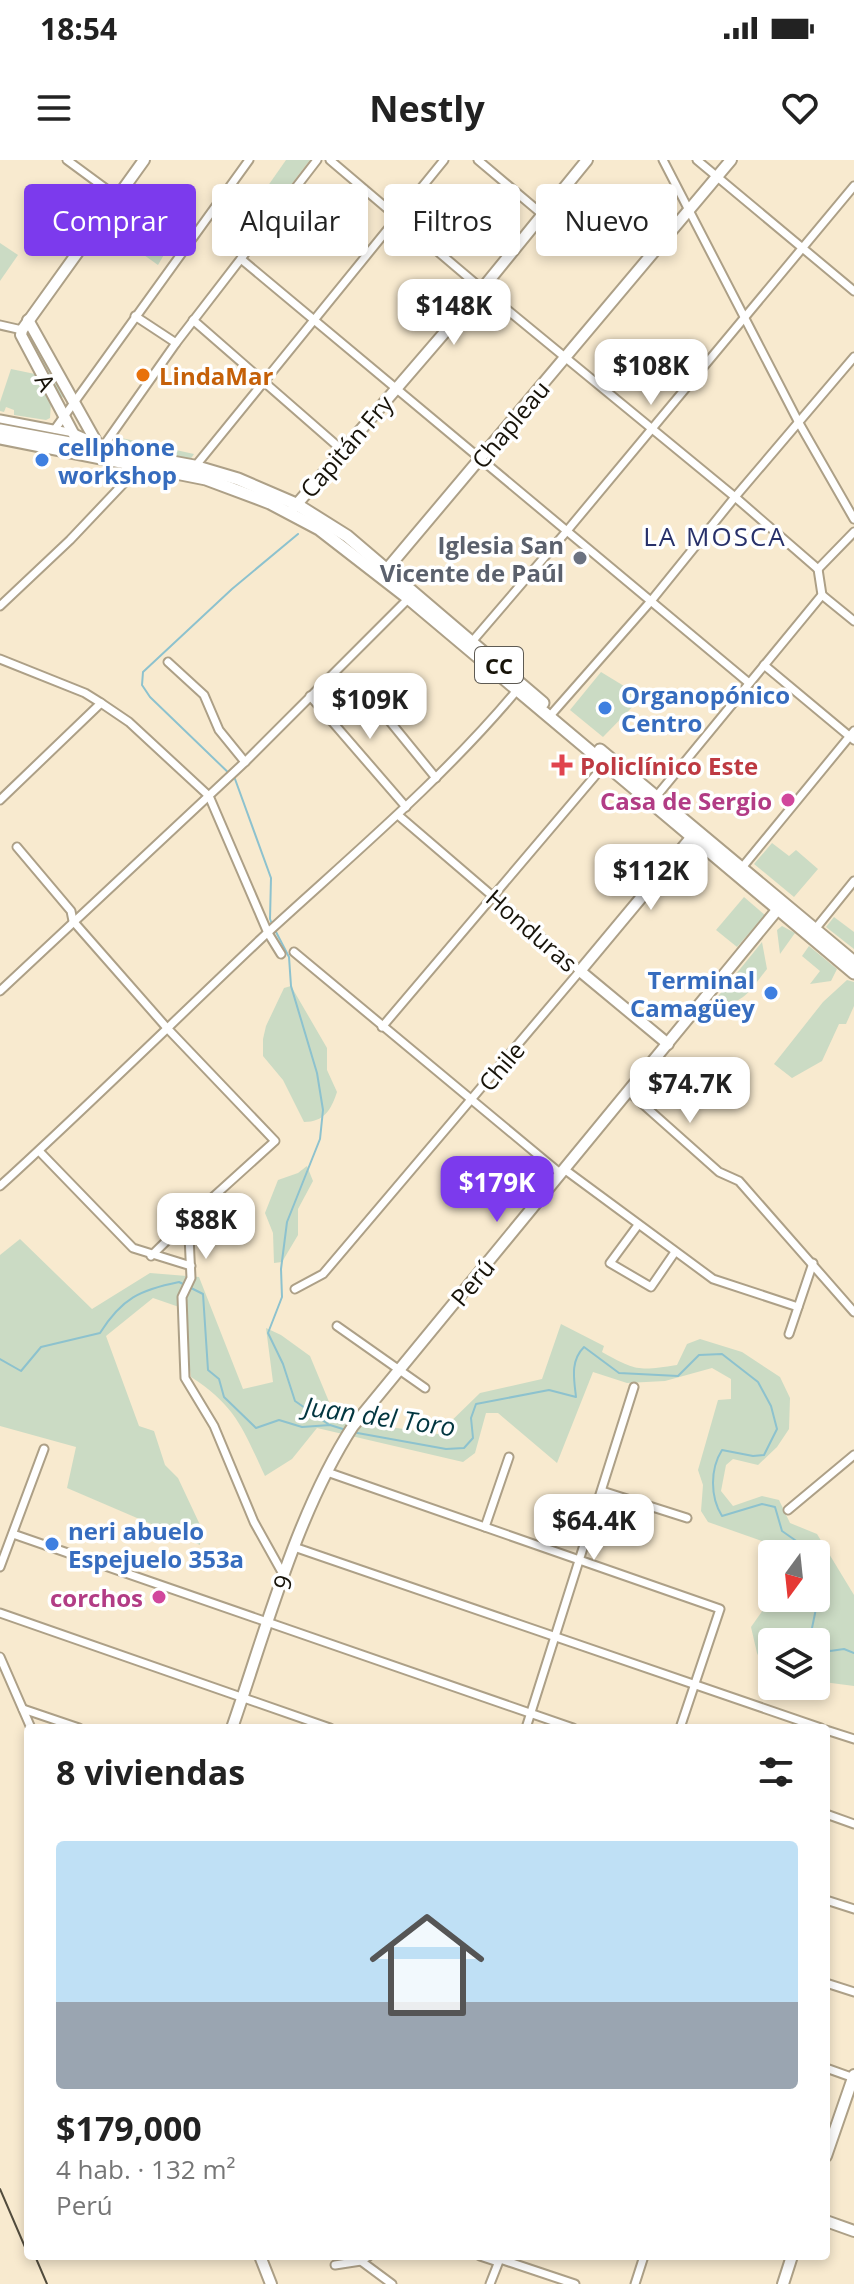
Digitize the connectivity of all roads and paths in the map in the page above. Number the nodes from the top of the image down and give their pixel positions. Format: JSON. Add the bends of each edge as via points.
{"nodes":[{"id":1,"x":67,"y":160,"type":"edge"},
{"id":2,"x":144,"y":160,"type":"edge"},
{"id":3,"x":249,"y":160,"type":"edge"},
{"id":4,"x":317,"y":160,"type":"edge"},
{"id":5,"x":330,"y":160,"type":"edge"},
{"id":6,"x":444,"y":160,"type":"edge"},
{"id":7,"x":478,"y":160,"type":"edge"},
{"id":8,"x":587,"y":160,"type":"edge"},
{"id":9,"x":663,"y":160,"type":"edge"},
{"id":10,"x":697,"y":160,"type":"edge"},
{"id":11,"x":731,"y":160,"type":"edge"},
{"id":12,"x":717,"y":177,"type":"junction"},
{"id":13,"x":99,"y":184,"type":"edge"},
{"id":14,"x":126,"y":184,"type":"edge"},
{"id":15,"x":424,"y":184,"type":"edge"},
{"id":16,"x":567,"y":184,"type":"edge"},
{"id":17,"x":854,"y":186,"type":"edge"},
{"id":18,"x":384,"y":204,"type":"edge"},
{"id":19,"x":536,"y":209,"type":"edge"},
{"id":20,"x":690,"y":210,"type":"junction"},
{"id":21,"x":536,"y":222,"type":"edge"},
{"id":22,"x":196,"y":232,"type":"edge"},
{"id":23,"x":384,"y":233,"type":"edge"},
{"id":24,"x":802,"y":247,"type":"junction"},
{"id":25,"x":75,"y":256,"type":"edge"},
{"id":26,"x":178,"y":256,"type":"edge"},
{"id":27,"x":444,"y":256,"type":"edge"},
{"id":28,"x":241,"y":259,"type":"junction"},
{"id":29,"x":482,"y":289,"type":"junction"},
{"id":30,"x":854,"y":291,"type":"edge"},
{"id":31,"x":135,"y":316,"type":"junction"},
{"id":32,"x":745,"y":317,"type":"junction"},
{"id":33,"x":314,"y":319,"type":"junction"},
{"id":34,"x":193,"y":320,"type":"junction"},
{"id":35,"x":0,"y":325,"type":"edge"},
{"id":36,"x":25,"y":325,"type":"junction"},
{"id":37,"x":176,"y":343,"type":"junction"},
{"id":38,"x":854,"y":357,"type":"edge"},
{"id":39,"x":566,"y":358,"type":"junction"},
{"id":40,"x":263,"y":380,"type":"junction"},
{"id":41,"x":396,"y":388,"type":"junction"},
{"id":42,"x":74,"y":401,"type":"junction"},
{"id":43,"x":64,"y":416,"type":"junction"},
{"id":44,"x":0,"y":419,"type":"edge"},
{"id":45,"x":799,"y":423,"type":"junction"},
{"id":46,"x":55,"y":429,"type":"junction"},
{"id":47,"x":653,"y":429,"type":"junction"},
{"id":48,"x":0,"y":430,"type":"edge"},
{"id":49,"x":0,"y":438,"type":"edge"},
{"id":50,"x":79,"y":443,"type":"junction"},
{"id":51,"x":102,"y":449,"type":"junction"},
{"id":52,"x":342,"y":450,"type":"junction"},
{"id":53,"x":479,"y":460,"type":"junction"},
{"id":54,"x":145,"y":461,"type":"junction"},
{"id":55,"x":193,"y":471,"type":"junction"},
{"id":56,"x":735,"y":497,"type":"junction"},
{"id":57,"x":293,"y":508,"type":"junction"},
{"id":58,"x":854,"y":519,"type":"edge"},
{"id":59,"x":566,"y":532,"type":"junction"},
{"id":60,"x":854,"y":532,"type":"edge"},
{"id":61,"x":818,"y":569,"type":"junction"},
{"id":62,"x":384,"y":572,"type":"junction"},
{"id":63,"x":412,"y":595,"type":"junction"},
{"id":64,"x":822,"y":595,"type":"junction"},
{"id":65,"x":651,"y":601,"type":"junction"},
{"id":66,"x":0,"y":606,"type":"edge"},
{"id":67,"x":854,"y":621,"type":"edge"},
{"id":68,"x":470,"y":645,"type":"junction"},
{"id":69,"x":0,"y":659,"type":"edge"},
{"id":70,"x":168,"y":662,"type":"dead end"},
{"id":71,"x":764,"y":665,"type":"junction"},
{"id":72,"x":749,"y":683,"type":"junction"},
{"id":73,"x":361,"y":686,"type":"dead end"},
{"id":74,"x":520,"y":688,"type":"junction"},
{"id":75,"x":310,"y":696,"type":"junction"},
{"id":76,"x":101,"y":703,"type":"junction"},
{"id":77,"x":551,"y":714,"type":"junction"},
{"id":78,"x":853,"y":735,"type":"edge"},
{"id":79,"x":608,"y":761,"type":"junction"},
{"id":80,"x":245,"y":762,"type":"junction"},
{"id":81,"x":436,"y":778,"type":"junction"},
{"id":82,"x":209,"y":796,"type":"junction"},
{"id":83,"x":0,"y":800,"type":"edge"},
{"id":84,"x":653,"y":800,"type":"junction"},
{"id":85,"x":406,"y":807,"type":"junction"},
{"id":86,"x":398,"y":815,"type":"junction"},
{"id":87,"x":694,"y":834,"type":"junction"},
{"id":88,"x":17,"y":847,"type":"dead end"},
{"id":89,"x":739,"y":871,"type":"junction"},
{"id":90,"x":854,"y":881,"type":"edge"},
{"id":91,"x":493,"y":896,"type":"junction"},
{"id":92,"x":778,"y":909,"type":"junction"},
{"id":93,"x":73,"y":921,"type":"junction"},
{"id":94,"x":816,"y":928,"type":"junction"},
{"id":95,"x":268,"y":933,"type":"junction"},
{"id":96,"x":294,"y":952,"type":"dead end"},
{"id":97,"x":281,"y":954,"type":"dead end"},
{"id":98,"x":854,"y":962,"type":"edge"},
{"id":99,"x":580,"y":971,"type":"junction"},
{"id":100,"x":854,"y":973,"type":"edge"},
{"id":101,"x":0,"y":991,"type":"edge"},
{"id":102,"x":382,"y":1027,"type":"junction"},
{"id":103,"x":167,"y":1028,"type":"junction"},
{"id":104,"x":668,"y":1044,"type":"junction"},
{"id":105,"x":628,"y":1091,"type":"junction"},
{"id":106,"x":471,"y":1102,"type":"junction"},
{"id":107,"x":39,"y":1151,"type":"junction"},
{"id":108,"x":562,"y":1172,"type":"junction"},
{"id":109,"x":0,"y":1186,"type":"edge"},
{"id":110,"x":191,"y":1217,"type":"junction"},
{"id":111,"x":638,"y":1225,"type":"junction"},
{"id":112,"x":675,"y":1252,"type":"junction"},
{"id":113,"x":151,"y":1256,"type":"junction"},
{"id":114,"x":813,"y":1263,"type":"junction"},
{"id":115,"x":191,"y":1266,"type":"junction"},
{"id":116,"x":295,"y":1289,"type":"dead end"},
{"id":117,"x":798,"y":1307,"type":"junction"},
{"id":118,"x":854,"y":1312,"type":"edge"},
{"id":119,"x":337,"y":1326,"type":"dead end"},
{"id":120,"x":789,"y":1334,"type":"dead end"},
{"id":121,"x":400,"y":1369,"type":"junction"},
{"id":122,"x":634,"y":1387,"type":"dead end"},
{"id":123,"x":425,"y":1388,"type":"dead end"},
{"id":124,"x":344,"y":1440,"type":"joint"},
{"id":125,"x":44,"y":1449,"type":"dead end"},
{"id":126,"x":854,"y":1455,"type":"edge"},
{"id":127,"x":509,"y":1457,"type":"dead end"},
{"id":128,"x":327,"y":1472,"type":"junction"},
{"id":129,"x":602,"y":1491,"type":"junction"},
{"id":130,"x":788,"y":1510,"type":"dead end"},
{"id":131,"x":687,"y":1518,"type":"dead end"},
{"id":132,"x":485,"y":1527,"type":"junction"},
{"id":133,"x":13,"y":1534,"type":"junction"},
{"id":134,"x":294,"y":1547,"type":"junction"},
{"id":135,"x":579,"y":1559,"type":"junction"},
{"id":136,"x":0,"y":1567,"type":"edge"},
{"id":137,"x":284,"y":1576,"type":"junction"},
{"id":138,"x":0,"y":1613,"type":"edge"},
{"id":139,"x":269,"y":1623,"type":"junction"},
{"id":140,"x":555,"y":1635,"type":"junction"},
{"id":141,"x":0,"y":1657,"type":"edge"},
{"id":142,"x":695,"y":1684,"type":"junction"},
{"id":143,"x":243,"y":1698,"type":"junction"},
{"id":144,"x":23,"y":1709,"type":"junction"},
{"id":145,"x":531,"y":1713,"type":"junction"},
{"id":146,"x":29,"y":1724,"type":"edge"},
{"id":147,"x":67,"y":1724,"type":"edge"},
{"id":148,"x":233,"y":1724,"type":"edge"},
{"id":149,"x":318,"y":1724,"type":"edge"},
{"id":150,"x":527,"y":1724,"type":"edge"},
{"id":151,"x":562,"y":1724,"type":"edge"},
{"id":152,"x":681,"y":1724,"type":"edge"},
{"id":153,"x":810,"y":1724,"type":"edge"},
{"id":154,"x":830,"y":1731,"type":"edge"},
{"id":155,"x":854,"y":1739,"type":"edge"},
{"id":156,"x":830,"y":1815,"type":"edge"},
{"id":157,"x":854,"y":1824,"type":"edge"},
{"id":158,"x":830,"y":1901,"type":"edge"},
{"id":159,"x":854,"y":1909,"type":"edge"},
{"id":160,"x":830,"y":1984,"type":"edge"},
{"id":161,"x":854,"y":1992,"type":"edge"},
{"id":162,"x":830,"y":2069,"type":"edge"},
{"id":163,"x":854,"y":2077,"type":"edge"},
{"id":164,"x":830,"y":2145,"type":"edge"},
{"id":165,"x":830,"y":2222,"type":"edge"},
{"id":166,"x":854,"y":2231,"type":"edge"},
{"id":167,"x":262,"y":2260,"type":"edge"},
{"id":168,"x":356,"y":2260,"type":"edge"},
{"id":169,"x":367,"y":2260,"type":"edge"},
{"id":170,"x":500,"y":2260,"type":"edge"},
{"id":171,"x":503,"y":2260,"type":"edge"},
{"id":172,"x":643,"y":2260,"type":"edge"},
{"id":173,"x":791,"y":2260,"type":"edge"},
{"id":174,"x":335,"y":2265,"type":"dead end"},
{"id":175,"x":271,"y":2284,"type":"edge"},
{"id":176,"x":392,"y":2284,"type":"edge"},
{"id":177,"x":490,"y":2284,"type":"edge"},
{"id":178,"x":575,"y":2284,"type":"edge"},
{"id":179,"x":635,"y":2284,"type":"edge"},
{"id":180,"x":783,"y":2284,"type":"edge"}],
"edges":[{"from":1,"to":13,"type":"street"},
{"from":2,"to":14,"type":"street"},
{"from":3,"to":22,"type":"street"},
{"from":4,"to":28,"type":"street"},
{"from":5,"to":18,"type":"street"},
{"from":6,"to":15,"type":"street"},
{"from":7,"to":19,"type":"street"},
{"from":8,"to":16,"type":"street","name":"Capitán Fry"},
{"from":9,"to":20,"type":"street"},
{"from":10,"to":12,"type":"street"},
{"from":11,"to":12,"type":"street","name":"Chapleau"},
{"from":12,"to":20,"type":"street","name":"Chapleau"},
{"from":12,"to":24,"type":"street"},
{"from":17,"to":24,"type":"street"},
{"from":20,"to":32,"type":"street"},
{"from":20,"to":39,"type":"street","name":"Chapleau"},
{"from":21,"to":29,"type":"street","name":"Capitán Fry"},
{"from":23,"to":33,"type":"street"},
{"from":24,"to":30,"type":"street"},
{"from":24,"to":32,"type":"street"},
{"from":25,"to":36,"type":"street"},
{"from":26,"to":31,"type":"street"},
{"from":27,"to":29,"type":"street"},
{"from":28,"to":33,"type":"street"},
{"from":28,"to":34,"type":"street"},
{"from":29,"to":39,"type":"street"},
{"from":29,"to":41,"type":"street","name":"Capitán Fry"},
{"from":31,"to":37,"type":"street"},
{"from":31,"to":42,"type":"street"},
{"from":32,"to":45,"type":"street"},
{"from":32,"to":47,"type":"street"},
{"from":33,"to":40,"type":"street"},
{"from":33,"to":41,"type":"street"},
{"from":34,"to":37,"type":"street"},
{"from":34,"to":40,"type":"street"},
{"from":35,"to":36,"type":"street"},
{"from":36,"to":42,"type":"street","name":"A"},
{"from":36,"to":43,"type":"street","name":"A","via":[[21,335]]},
{"from":37,"to":51,"type":"street"},
{"from":38,"to":45,"type":"street"},
{"from":39,"to":47,"type":"street"},
{"from":39,"to":53,"type":"street","name":"Chapleau"},
{"from":40,"to":52,"type":"street"},
{"from":40,"to":55,"type":"street"},
{"from":41,"to":52,"type":"street","name":"Capitán Fry"},
{"from":41,"to":53,"type":"street"},
{"from":42,"to":43,"type":"street"},
{"from":42,"to":51,"type":"street","name":"A"},
{"from":43,"to":46,"type":"street"},
{"from":43,"to":50,"type":"street","name":"A"},
{"from":44,"to":46,"type":"street"},
{"from":45,"to":56,"type":"street"},
{"from":45,"to":58,"type":"street"},
{"from":46,"to":50,"type":"street"},
{"from":47,"to":56,"type":"street"},
{"from":47,"to":59,"type":"street"},
{"from":48,"to":50,"type":"main road","number":"CC"},
{"from":49,"to":50,"type":"main road","number":"CC"},
{"from":50,"to":51,"type":"main road","number":"CC"},
{"from":51,"to":54,"type":"main road","number":"CC"},
{"from":52,"to":57,"type":"street","name":"Capitán Fry"},
{"from":53,"to":59,"type":"street"},
{"from":53,"to":62,"type":"street","name":"Chapleau"},
{"from":54,"to":55,"type":"main road","number":"CC"},
{"from":54,"to":66,"type":"street"},
{"from":55,"to":57,"type":"main road","number":"CC","via":[[238,479]]},
{"from":56,"to":61,"type":"street"},
{"from":56,"to":65,"type":"street"},
{"from":57,"to":62,"type":"main road","number":"CC","via":[[347,536]]},
{"from":59,"to":65,"type":"street"},
{"from":59,"to":68,"type":"street"},
{"from":60,"to":61,"type":"street"},
{"from":61,"to":64,"type":"street"},
{"from":62,"to":63,"type":"main road","number":"CC"},
{"from":63,"to":68,"type":"main road","number":"CC"},
{"from":63,"to":75,"type":"street"},
{"from":64,"to":67,"type":"street"},
{"from":64,"to":71,"type":"street"},
{"from":65,"to":72,"type":"street"},
{"from":65,"to":77,"type":"street"},
{"from":68,"to":74,"type":"main road","number":"CC"},
{"from":69,"to":76,"type":"street"},
{"from":70,"to":80,"type":"street","via":[[204,695],[219,730]]},
{"from":71,"to":72,"type":"street"},
{"from":71,"to":78,"type":"street"},
{"from":72,"to":84,"type":"street"},
{"from":73,"to":81,"type":"street"},
{"from":74,"to":77,"type":"main road","number":"CC"},
{"from":74,"to":81,"type":"street"},
{"from":75,"to":80,"type":"street"},
{"from":75,"to":85,"type":"street"},
{"from":76,"to":82,"type":"street"},
{"from":76,"to":83,"type":"street"},
{"from":77,"to":79,"type":"main road","number":"CC"},
{"from":78,"to":89,"type":"street"},
{"from":79,"to":84,"type":"main road","number":"CC"},
{"from":79,"to":91,"type":"street"},
{"from":80,"to":82,"type":"street"},
{"from":81,"to":85,"type":"street"},
{"from":82,"to":93,"type":"street"},
{"from":82,"to":95,"type":"street"},
{"from":84,"to":87,"type":"main road","number":"CC"},
{"from":85,"to":86,"type":"street"},
{"from":86,"to":91,"type":"street","name":"Honduras"},
{"from":86,"to":95,"type":"street"},
{"from":87,"to":89,"type":"main road","number":"CC"},
{"from":87,"to":99,"type":"street","name":"Chile"},
{"from":88,"to":93,"type":"street","via":[[71,911]]},
{"from":89,"to":92,"type":"main road","number":"CC"},
{"from":90,"to":94,"type":"street"},
{"from":91,"to":99,"type":"street","name":"Honduras"},
{"from":91,"to":102,"type":"street"},
{"from":92,"to":94,"type":"main road","number":"CC"},
{"from":92,"to":100,"type":"main road","number":"CC"},
{"from":92,"to":104,"type":"street","name":"Perú"},
{"from":93,"to":101,"type":"street"},
{"from":93,"to":103,"type":"street"},
{"from":94,"to":98,"type":"main road","number":"CC"},
{"from":95,"to":97,"type":"street"},
{"from":95,"to":103,"type":"street"},
{"from":96,"to":102,"type":"street"},
{"from":99,"to":104,"type":"street","name":"Honduras"},
{"from":99,"to":106,"type":"street","name":"Chile"},
{"from":102,"to":106,"type":"street"},
{"from":103,"to":107,"type":"street"},
{"from":103,"to":110,"type":"street","via":[[275,1141]]},
{"from":104,"to":105,"type":"street","name":"Perú"},
{"from":105,"to":108,"type":"street","name":"Perú"},
{"from":105,"to":114,"type":"street","via":[[719,1172],[739,1181]]},
{"from":106,"to":108,"type":"street"},
{"from":106,"to":116,"type":"street","name":"Chile","via":[[323,1274]]},
{"from":107,"to":109,"type":"street"},
{"from":107,"to":113,"type":"street","via":[[133,1248]]},
{"from":108,"to":111,"type":"street"},
{"from":108,"to":121,"type":"street","name":"Perú"},
{"from":110,"to":113,"type":"street"},
{"from":110,"to":115,"type":"street"},
{"from":111,"to":112,"type":"street"},
{"from":111,"to":112,"type":"street","via":[[610,1263],[651,1287]]},
{"from":112,"to":117,"type":"street","via":[[713,1279]]},
{"from":113,"to":115,"type":"street"},
{"from":114,"to":117,"type":"street"},
{"from":114,"to":118,"type":"street"},
{"from":115,"to":137,"type":"street","via":[[184,1292],[185,1378],[214,1426],[254,1522]]},
{"from":117,"to":120,"type":"street"},
{"from":119,"to":121,"type":"street"},
{"from":121,"to":123,"type":"street"},
{"from":121,"to":124,"type":"street","name":"Perú"},
{"from":122,"to":129,"type":"street"},
{"from":124,"to":128,"type":"street","name":"9"},
{"from":125,"to":133,"type":"street"},
{"from":126,"to":130,"type":"street"},
{"from":127,"to":132,"type":"street"},
{"from":128,"to":132,"type":"street"},
{"from":128,"to":134,"type":"street","name":"9"},
{"from":129,"to":131,"type":"street"},
{"from":129,"to":135,"type":"street"},
{"from":132,"to":135,"type":"street"},
{"from":133,"to":136,"type":"street"},
{"from":133,"to":139,"type":"street"},
{"from":134,"to":137,"type":"street","name":"9"},
{"from":134,"to":140,"type":"street"},
{"from":135,"to":140,"type":"street"},
{"from":135,"to":142,"type":"street","via":[[720,1609]]},
{"from":137,"to":139,"type":"street","name":"9"},
{"from":138,"to":143,"type":"street"},
{"from":139,"to":143,"type":"street","name":"9"},
{"from":139,"to":145,"type":"street"},
{"from":140,"to":142,"type":"street"},
{"from":140,"to":145,"type":"street"},
{"from":141,"to":144,"type":"street"},
{"from":142,"to":152,"type":"street"},
{"from":142,"to":153,"type":"street"},
{"from":143,"to":148,"type":"street","name":"9"},
{"from":143,"to":149,"type":"street"},
{"from":144,"to":146,"type":"street"},
{"from":144,"to":147,"type":"street"},
{"from":145,"to":150,"type":"street"},
{"from":145,"to":151,"type":"street"},
{"from":154,"to":155,"type":"street"},
{"from":156,"to":157,"type":"street"},
{"from":158,"to":159,"type":"street"},
{"from":160,"to":161,"type":"street"},
{"from":162,"to":163,"type":"street"},
{"from":163,"to":164,"type":"street"},
{"from":165,"to":166,"type":"street"},
{"from":167,"to":175,"type":"street"},
{"from":168,"to":174,"type":"street"},
{"from":169,"to":176,"type":"street"},
{"from":170,"to":177,"type":"street"},
{"from":171,"to":178,"type":"street"},
{"from":172,"to":179,"type":"street"},
{"from":173,"to":180,"type":"street"}]}
